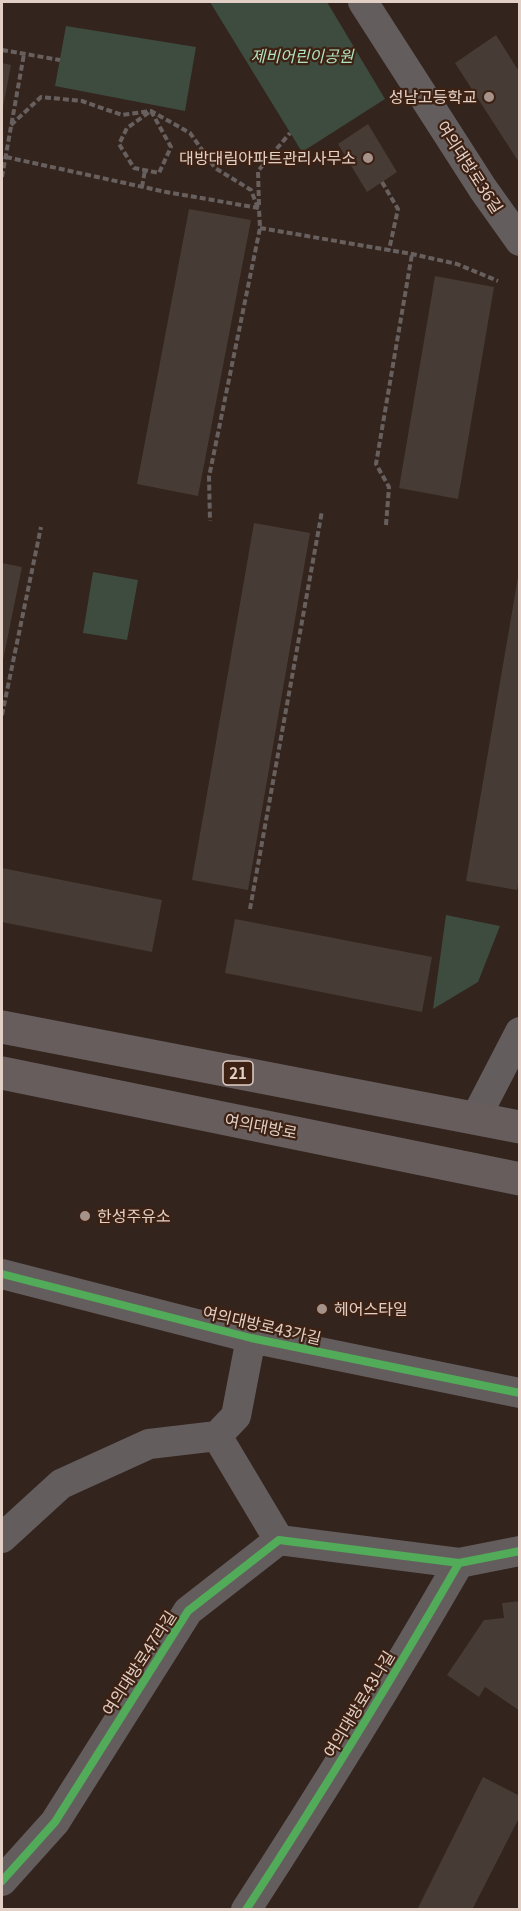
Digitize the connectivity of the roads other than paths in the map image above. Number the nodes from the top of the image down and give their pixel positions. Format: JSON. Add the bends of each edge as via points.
{"nodes":[{"id":1,"x":363,"y":2,"type":"edge"},
{"id":2,"x":519,"y":241,"type":"edge"},
{"id":3,"x":2,"y":1028,"type":"edge"},
{"id":4,"x":519,"y":1032,"type":"edge"},
{"id":5,"x":2,"y":1074,"type":"edge"},
{"id":6,"x":475,"y":1119,"type":"junction"},
{"id":7,"x":519,"y":1127,"type":"edge"},
{"id":8,"x":469,"y":1168,"type":"junction"},
{"id":9,"x":519,"y":1179,"type":"edge"},
{"id":10,"x":2,"y":1274,"type":"edge"},
{"id":11,"x":252,"y":1338,"type":"junction"},
{"id":12,"x":519,"y":1393,"type":"edge"},
{"id":13,"x":217,"y":1436,"type":"junction"},
{"id":14,"x":2,"y":1538,"type":"edge"},
{"id":15,"x":279,"y":1540,"type":"junction"},
{"id":16,"x":519,"y":1551,"type":"edge"},
{"id":17,"x":459,"y":1563,"type":"junction"},
{"id":18,"x":2,"y":1881,"type":"edge"},
{"id":19,"x":246,"y":1910,"type":"edge"}],
"edges":[{"from":1,"to":2,"type":"street","name":"여의대방로36길"},
{"from":3,"to":6,"type":"main road","number":"21"},
{"from":4,"to":6,"type":"street"},
{"from":5,"to":8,"type":"main road","name":"여의대방로"},
{"from":6,"to":7,"type":"main road","number":"21"},
{"from":6,"to":8,"type":"main road"},
{"from":8,"to":9,"type":"main road","name":"여의대방로"},
{"from":10,"to":11,"type":"street","name":"여의대방로43가길"},
{"from":11,"to":12,"type":"street","name":"여의대방로43가길"},
{"from":11,"to":13,"type":"street","via":[[236,1416]]},
{"from":13,"to":14,"type":"street","via":[[149,1444],[61,1485]]},
{"from":13,"to":15,"type":"street"},
{"from":15,"to":17,"type":"street"},
{"from":15,"to":18,"type":"street","name":"여의대방로47라길","via":[[188,1611],[55,1822]]},
{"from":16,"to":17,"type":"street"},
{"from":17,"to":19,"type":"street","name":"여의대방로43나길","via":[[309,1814]]}]}
